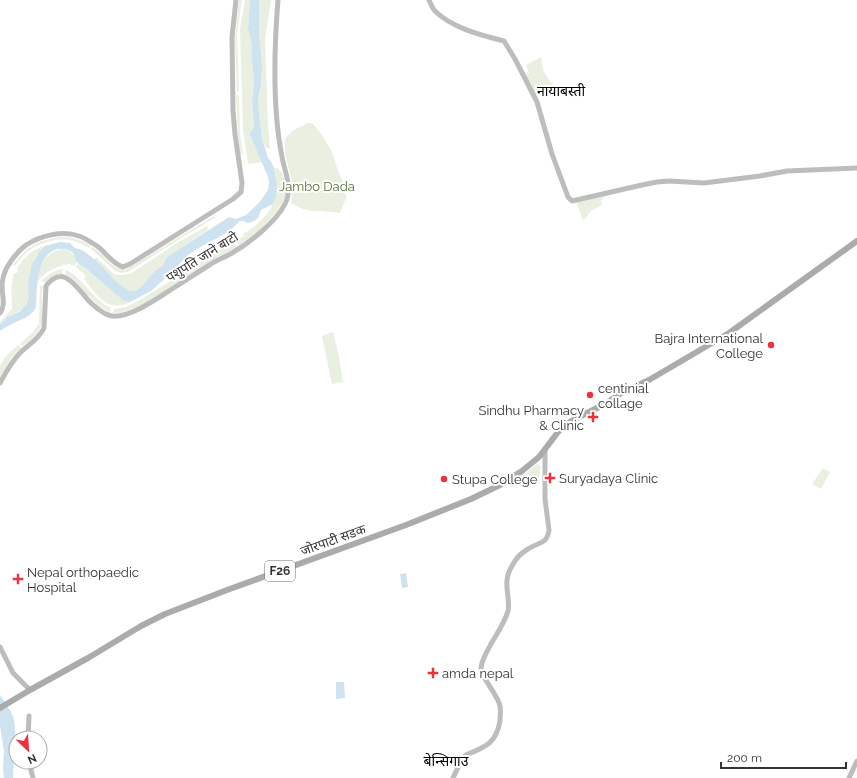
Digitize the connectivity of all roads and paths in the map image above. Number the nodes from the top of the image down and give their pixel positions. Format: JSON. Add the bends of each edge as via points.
{"nodes":[{"id":1,"x":236,"y":0,"type":"edge"},
{"id":2,"x":278,"y":0,"type":"edge"},
{"id":3,"x":429,"y":0,"type":"edge"},
{"id":4,"x":857,"y":168,"type":"edge"},
{"id":5,"x":857,"y":240,"type":"edge"},
{"id":6,"x":0,"y":313,"type":"edge"},
{"id":7,"x":0,"y":383,"type":"edge"},
{"id":8,"x":545,"y":450,"type":"junction"},
{"id":9,"x":0,"y":647,"type":"edge"},
{"id":10,"x":27,"y":691,"type":"junction"},
{"id":11,"x":0,"y":708,"type":"edge"},
{"id":12,"x":29,"y":716,"type":"dead end"},
{"id":13,"x":28,"y":730,"type":"edge"},
{"id":14,"x":857,"y":761,"type":"edge"},
{"id":15,"x":453,"y":778,"type":"edge"},
{"id":16,"x":849,"y":778,"type":"edge"}],
"edges":[{"from":1,"to":6,"type":"main road","via":[[232,52],[235,134],[242,183],[239,195],[123,267],[79,236],[54,235],[31,242],[17,254],[5,272],[2,287],[4,304]]},
{"from":2,"to":7,"type":"main road","name":"पशुपति जाने बाटो","via":[[275,49],[277,122],[289,188],[287,200],[280,212],[239,248],[157,299],[124,314],[106,314],[91,303],[67,278],[61,277],[51,281],[46,286],[44,328],[13,360]]},
{"from":3,"to":4,"type":"main road","via":[[434,11],[469,32],[504,41],[537,102],[552,154],[568,197],[572,201],[657,182],[704,183],[787,171]]},
{"from":5,"to":8,"type":"main road","number":"F26","via":[[730,333],[563,426]]},
{"from":8,"to":10,"type":"main road","name":"जोरपाटी सडक","number":"F26","via":[[512,478],[468,500],[165,614]]},
{"from":8,"to":15,"type":"main road","via":[[548,535],[544,541],[522,553],[512,565],[507,581],[508,610],[480,669],[500,706],[498,730],[494,740],[489,744],[463,758]]},
{"from":9,"to":10,"type":"main road","via":[[13,673]]},
{"from":10,"to":11,"type":"main road","number":"F26"},
{"from":12,"to":13,"type":"main road"},
{"from":14,"to":16,"type":"main road"}]}
